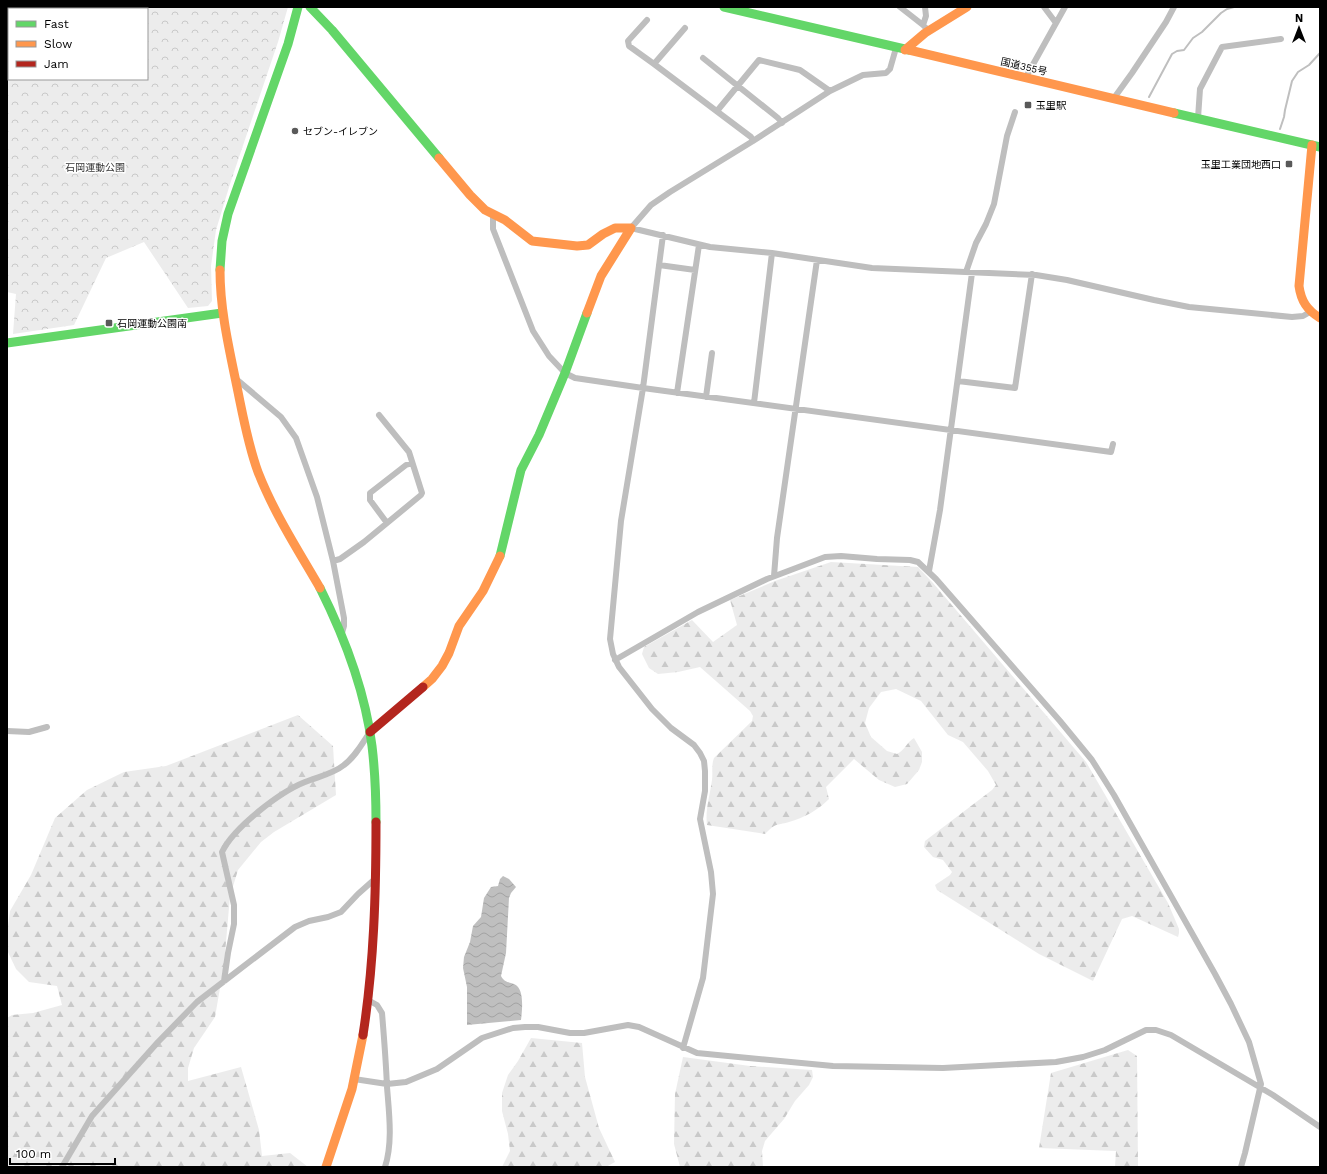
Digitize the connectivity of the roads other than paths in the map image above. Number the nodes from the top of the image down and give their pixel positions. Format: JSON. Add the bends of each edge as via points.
{"nodes":[{"id":1,"x":298,"y":7,"type":"edge"},
{"id":2,"x":310,"y":7,"type":"edge"},
{"id":3,"x":724,"y":7,"type":"edge"},
{"id":4,"x":900,"y":7,"type":"edge"},
{"id":5,"x":925,"y":7,"type":"edge"},
{"id":6,"x":967,"y":7,"type":"edge"},
{"id":7,"x":1044,"y":7,"type":"edge"},
{"id":8,"x":1065,"y":7,"type":"edge"},
{"id":9,"x":1174,"y":7,"type":"edge"},
{"id":10,"x":647,"y":20,"type":"dead end"},
{"id":11,"x":1056,"y":22,"type":"junction"},
{"id":12,"x":685,"y":28,"type":"dead end"},
{"id":13,"x":926,"y":28,"type":"junction"},
{"id":14,"x":1281,"y":39,"type":"dead end"},
{"id":15,"x":900,"y":49,"type":"junction"},
{"id":16,"x":703,"y":58,"type":"dead end"},
{"id":17,"x":654,"y":64,"type":"junction"},
{"id":18,"x":1026,"y":77,"type":"junction"},
{"id":19,"x":738,"y":86,"type":"junction"},
{"id":20,"x":830,"y":91,"type":"junction"},
{"id":21,"x":1114,"y":98,"type":"junction"},
{"id":22,"x":716,"y":111,"type":"junction"},
{"id":23,"x":1015,"y":112,"type":"dead end"},
{"id":24,"x":1198,"y":118,"type":"junction"},
{"id":25,"x":782,"y":123,"type":"junction"},
{"id":26,"x":753,"y":141,"type":"junction"},
{"id":27,"x":1316,"y":146,"type":"edge"},
{"id":28,"x":493,"y":214,"type":"junction"},
{"id":29,"x":631,"y":228,"type":"junction"},
{"id":30,"x":663,"y":236,"type":"junction"},
{"id":31,"x":699,"y":245,"type":"junction"},
{"id":32,"x":772,"y":253,"type":"junction"},
{"id":33,"x":817,"y":260,"type":"junction"},
{"id":34,"x":659,"y":265,"type":"junction"},
{"id":35,"x":695,"y":270,"type":"junction"},
{"id":36,"x":969,"y":272,"type":"junction"},
{"id":37,"x":1032,"y":274,"type":"junction"},
{"id":38,"x":1310,"y":312,"type":"junction"},
{"id":39,"x":222,"y":314,"type":"junction"},
{"id":40,"x":1320,"y":318,"type":"edge"},
{"id":41,"x":7,"y":343,"type":"edge"},
{"id":42,"x":712,"y":353,"type":"dead end"},
{"id":43,"x":565,"y":373,"type":"junction"},
{"id":44,"x":235,"y":378,"type":"junction"},
{"id":45,"x":958,"y":381,"type":"junction"},
{"id":46,"x":643,"y":388,"type":"junction"},
{"id":47,"x":677,"y":393,"type":"junction"},
{"id":48,"x":706,"y":397,"type":"junction"},
{"id":49,"x":754,"y":403,"type":"junction"},
{"id":50,"x":797,"y":409,"type":"junction"},
{"id":51,"x":379,"y":415,"type":"dead end"},
{"id":52,"x":951,"y":430,"type":"junction"},
{"id":53,"x":1112,"y":444,"type":"dead end"},
{"id":54,"x":412,"y":463,"type":"junction"},
{"id":55,"x":387,"y":523,"type":"junction"},
{"id":56,"x":333,"y":561,"type":"junction"},
{"id":57,"x":929,"y":571,"type":"junction"},
{"id":58,"x":774,"y":576,"type":"junction"},
{"id":59,"x":342,"y":634,"type":"junction"},
{"id":60,"x":615,"y":660,"type":"junction"},
{"id":61,"x":47,"y":726,"type":"dead end"},
{"id":62,"x":7,"y":731,"type":"edge"},
{"id":63,"x":370,"y":732,"type":"junction"},
{"id":64,"x":376,"y":878,"type":"junction"},
{"id":65,"x":224,"y":981,"type":"junction"},
{"id":66,"x":368,"y":1000,"type":"junction"},
{"id":67,"x":683,"y":1048,"type":"junction"},
{"id":68,"x":354,"y":1079,"type":"junction"},
{"id":69,"x":387,"y":1084,"type":"junction"},
{"id":70,"x":1261,"y":1089,"type":"junction"},
{"id":71,"x":1320,"y":1127,"type":"edge"},
{"id":72,"x":62,"y":1167,"type":"edge"},
{"id":73,"x":326,"y":1167,"type":"edge"},
{"id":74,"x":384,"y":1167,"type":"edge"},
{"id":75,"x":1241,"y":1167,"type":"edge"}],
"edges":[{"from":1,"to":39,"type":"main road","via":[[288,44],[225,225],[220,270]]},
{"from":2,"to":28,"type":"main road","via":[[470,195],[485,210]]},
{"from":3,"to":15,"type":"main road","name":"国道355号"},
{"from":4,"to":13,"type":"street"},
{"from":5,"to":13,"type":"street"},
{"from":6,"to":13,"type":"main road"},
{"from":7,"to":11,"type":"street"},
{"from":8,"to":11,"type":"street"},
{"from":9,"to":21,"type":"street"},
{"from":10,"to":17,"type":"street","via":[[628,41],[629,46]]},
{"from":11,"to":18,"type":"street"},
{"from":12,"to":17,"type":"street"},
{"from":13,"to":15,"type":"main road","via":[[909,45]]},
{"from":14,"to":24,"type":"street","via":[[1222,47],[1200,89]]},
{"from":15,"to":18,"type":"main road","name":"国道355号"},
{"from":15,"to":20,"type":"street","via":[[886,73],[863,75]]},
{"from":16,"to":19,"type":"street"},
{"from":17,"to":22,"type":"street"},
{"from":18,"to":21,"type":"main road","name":"国道355号"},
{"from":19,"to":20,"type":"street","via":[[759,60],[800,70]]},
{"from":19,"to":22,"type":"street"},
{"from":19,"to":25,"type":"street"},
{"from":20,"to":25,"type":"street"},
{"from":21,"to":24,"type":"main road","name":"国道355号"},
{"from":22,"to":26,"type":"street"},
{"from":23,"to":36,"type":"street","via":[[1007,136],[994,204],[976,243]]},
{"from":24,"to":27,"type":"main road","name":"国道355号"},
{"from":25,"to":26,"type":"street"},
{"from":26,"to":29,"type":"street","via":[[651,205]]},
{"from":27,"to":38,"type":"main road","via":[[1299,280],[1300,298]]},
{"from":28,"to":29,"type":"main road","via":[[532,241],[545,243],[588,245],[615,228]]},
{"from":28,"to":43,"type":"street","via":[[493,229],[533,331],[549,356]]},
{"from":29,"to":30,"type":"street"},
{"from":29,"to":43,"type":"main road","via":[[601,276]]},
{"from":30,"to":31,"type":"street"},
{"from":30,"to":34,"type":"street"},
{"from":31,"to":32,"type":"street"},
{"from":31,"to":35,"type":"street"},
{"from":32,"to":33,"type":"street"},
{"from":32,"to":49,"type":"street"},
{"from":33,"to":36,"type":"street","via":[[872,268]]},
{"from":33,"to":50,"type":"street"},
{"from":34,"to":35,"type":"street"},
{"from":34,"to":46,"type":"street"},
{"from":35,"to":47,"type":"street"},
{"from":36,"to":37,"type":"street"},
{"from":36,"to":45,"type":"street"},
{"from":37,"to":38,"type":"street","via":[[1189,307],[1292,317]]},
{"from":37,"to":45,"type":"street","via":[[1015,388]]},
{"from":38,"to":40,"type":"main road"},
{"from":39,"to":41,"type":"main road"},
{"from":39,"to":44,"type":"main road"},
{"from":42,"to":48,"type":"street"},
{"from":43,"to":46,"type":"street","via":[[575,378]]},
{"from":43,"to":63,"type":"main road","via":[[521,470],[502,553],[489,582],[464,617],[449,653],[432,680]]},
{"from":44,"to":56,"type":"street","via":[[281,417],[296,438],[317,497]]},
{"from":44,"to":59,"type":"main road","via":[[250,449],[259,475]]},
{"from":45,"to":52,"type":"street"},
{"from":46,"to":47,"type":"street"},
{"from":46,"to":60,"type":"street","via":[[621,521],[611,628],[611,647]]},
{"from":47,"to":48,"type":"street"},
{"from":48,"to":49,"type":"street"},
{"from":49,"to":50,"type":"street"},
{"from":50,"to":52,"type":"street"},
{"from":50,"to":58,"type":"street","via":[[777,538]]},
{"from":51,"to":54,"type":"street","via":[[406,449]]},
{"from":52,"to":53,"type":"street","via":[[1112,452]]},
{"from":52,"to":57,"type":"street"},
{"from":54,"to":55,"type":"street","via":[[422,490],[421,496]]},
{"from":54,"to":55,"type":"street","via":[[406,464],[370,493],[370,500]]},
{"from":55,"to":56,"type":"street","via":[[340,559]]},
{"from":56,"to":59,"type":"street","via":[[344,618]]},
{"from":57,"to":58,"type":"street","via":[[918,562],[910,560],[830,556]]},
{"from":57,"to":70,"type":"street","via":[[1060,721],[1102,775],[1231,1004],[1251,1048]]},
{"from":58,"to":60,"type":"street","via":[[698,612]]},
{"from":59,"to":63,"type":"main road","via":[[360,684]]},
{"from":60,"to":67,"type":"street","via":[[652,709],[671,728],[694,745],[704,761],[705,791],[700,819],[713,894],[703,978]]},
{"from":61,"to":62,"type":"street","via":[[29,732]]},
{"from":63,"to":64,"type":"main road","via":[[375,783]]},
{"from":63,"to":65,"type":"street","via":[[352,758],[343,766],[284,792],[251,819],[224,848],[222,852],[234,905],[234,924]]},
{"from":64,"to":65,"type":"street","via":[[341,912],[308,921],[295,928]]},
{"from":64,"to":66,"type":"main road","via":[[375,936]]},
{"from":65,"to":72,"type":"street","via":[[177,1022],[92,1116]]},
{"from":66,"to":68,"type":"main road"},
{"from":66,"to":69,"type":"street","via":[[382,1013]]},
{"from":67,"to":69,"type":"street","via":[[628,1026],[584,1033],[538,1027],[513,1028],[482,1038],[437,1069],[406,1082]]},
{"from":67,"to":70,"type":"street","via":[[697,1053],[833,1066],[943,1068],[1056,1062],[1112,1047],[1146,1030],[1156,1030],[1171,1035]]},
{"from":68,"to":69,"type":"street"},
{"from":68,"to":73,"type":"main road"},
{"from":69,"to":74,"type":"street","via":[[390,1140]]},
{"from":70,"to":71,"type":"street","via":[[1287,1103]]},
{"from":70,"to":75,"type":"street"}]}
